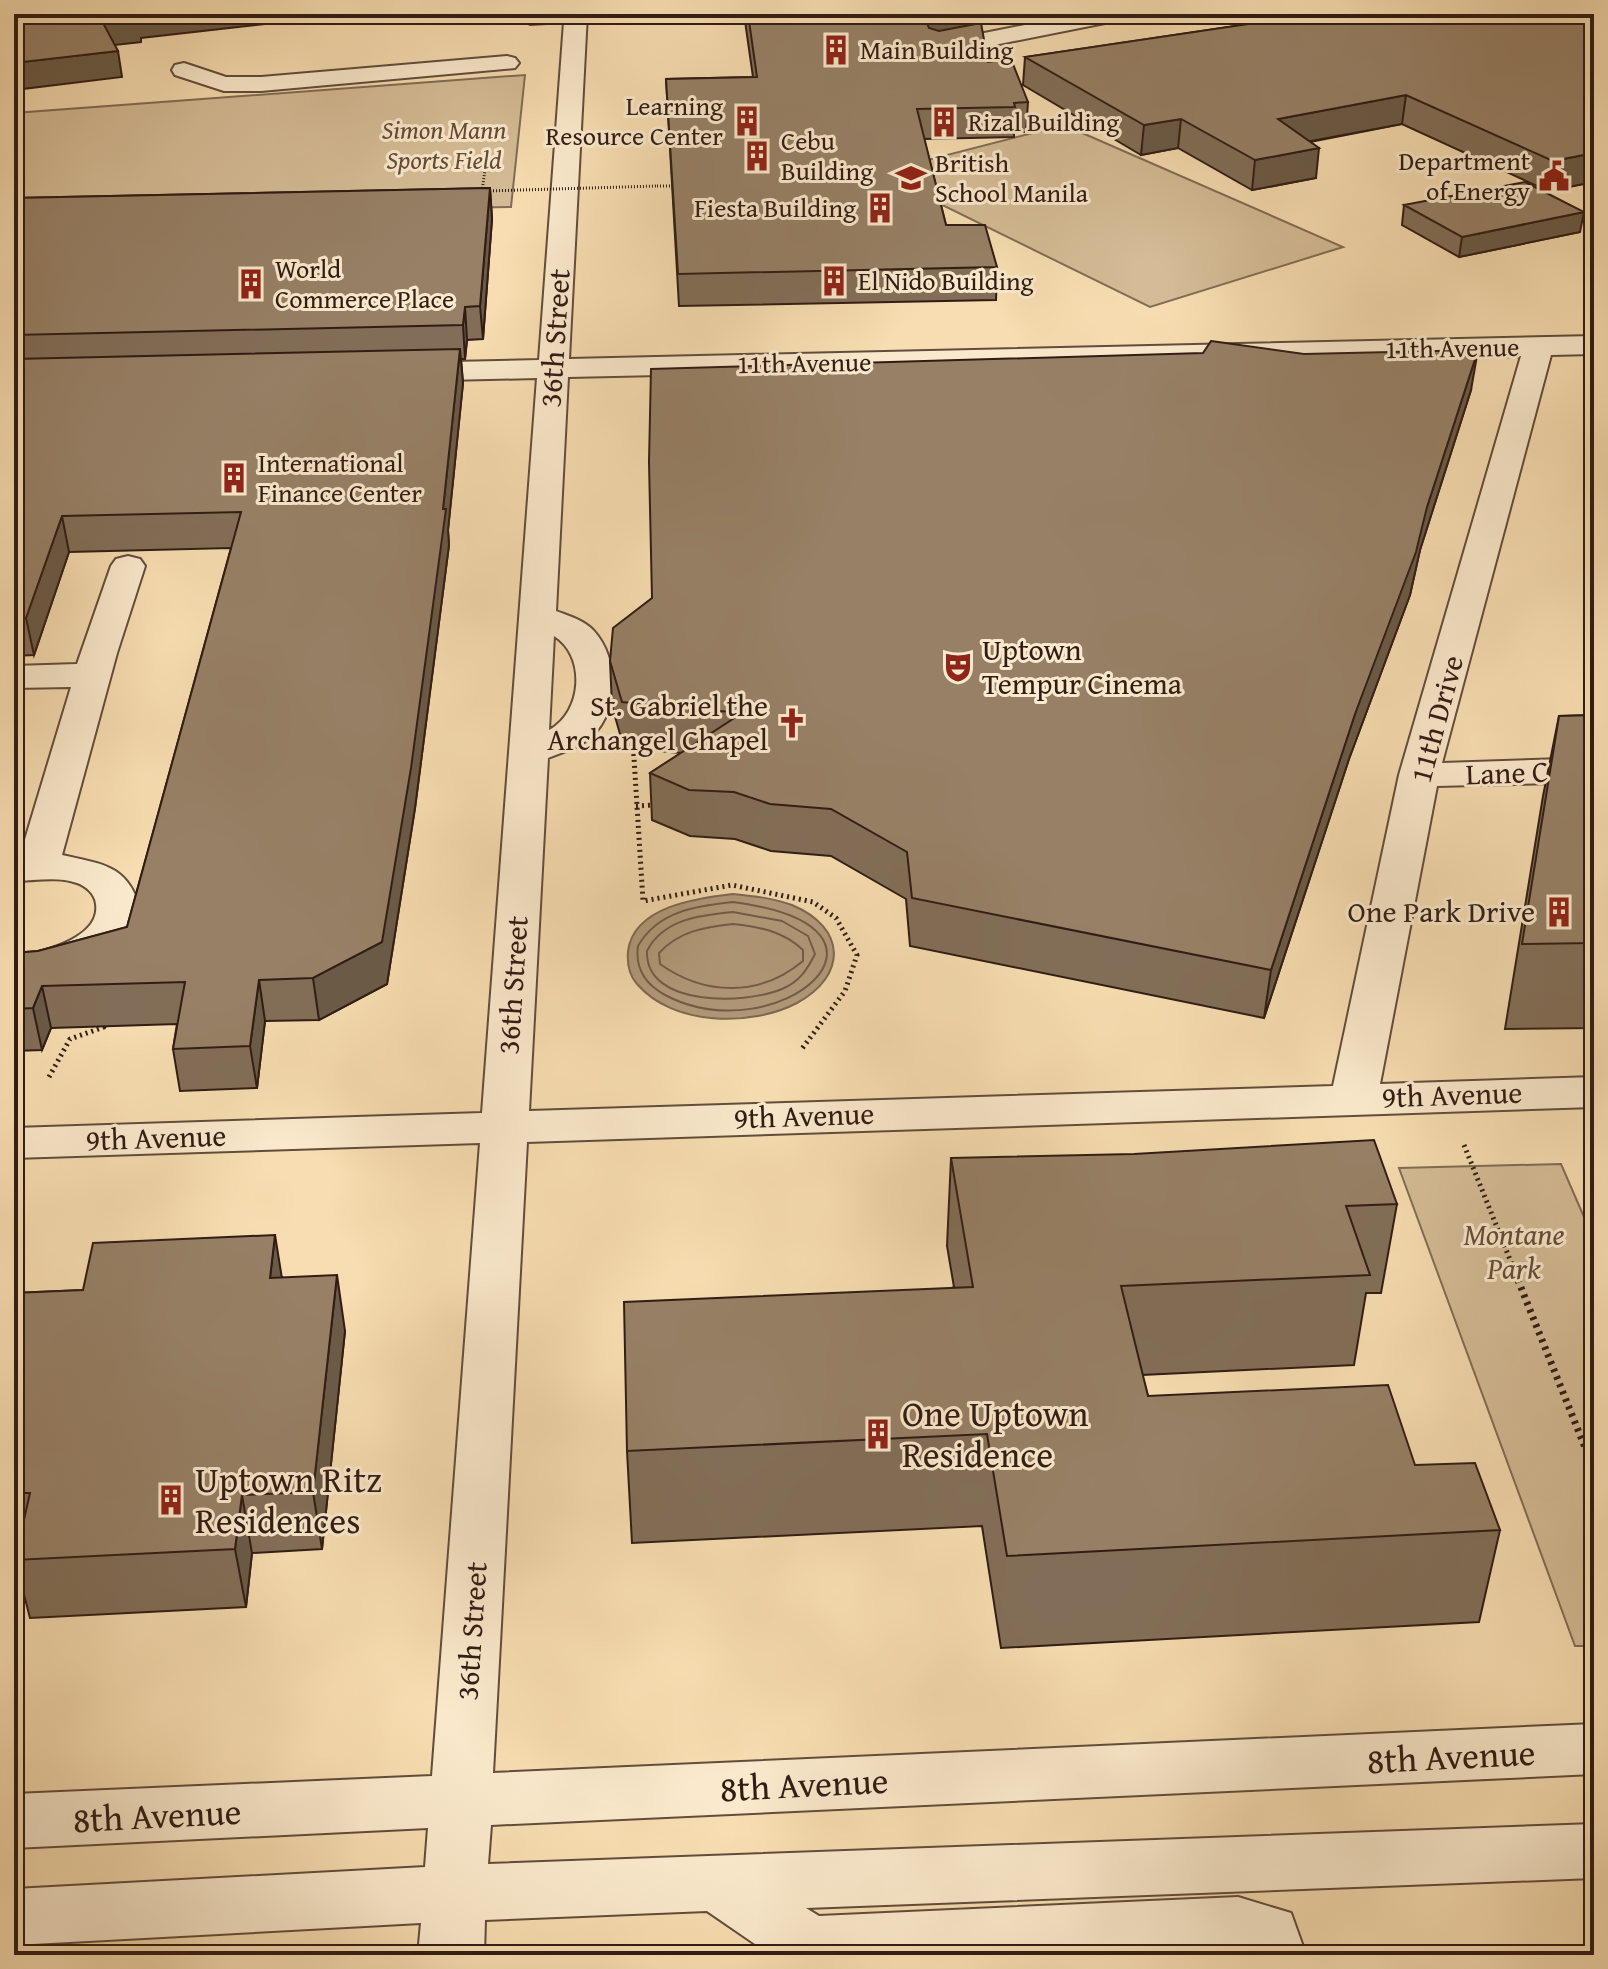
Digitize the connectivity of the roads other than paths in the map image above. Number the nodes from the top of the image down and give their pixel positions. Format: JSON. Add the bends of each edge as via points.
{"nodes":[{"id":1,"x":576,"y":14,"type":"edge"},
{"id":2,"x":1115,"y":14,"type":"edge"},
{"id":3,"x":538,"y":19,"type":"dead end"},
{"id":4,"x":939,"y":49,"type":"edge"},
{"id":5,"x":507,"y":63,"type":"dead end"},
{"id":6,"x":184,"y":70,"type":"dead end"},
{"id":7,"x":1539,"y":345,"type":"junction"},
{"id":8,"x":1594,"y":345,"type":"edge"},
{"id":9,"x":1037,"y":364,"type":"junction"},
{"id":10,"x":688,"y":365,"type":"junction"},
{"id":11,"x":1167,"y":367,"type":"edge"},
{"id":12,"x":553,"y":369,"type":"junction"},
{"id":13,"x":370,"y":373,"type":"edge"},
{"id":14,"x":764,"y":375,"type":"edge"},
{"id":15,"x":128,"y":566,"type":"dead end"},
{"id":16,"x":537,"y":616,"type":"junction"},
{"id":17,"x":93,"y":675,"type":"junction"},
{"id":18,"x":14,"y":677,"type":"edge"},
{"id":19,"x":529,"y":751,"type":"junction"},
{"id":20,"x":1594,"y":770,"type":"edge"},
{"id":21,"x":1419,"y":775,"type":"junction"},
{"id":22,"x":26,"y":868,"type":"edge"},
{"id":23,"x":14,"y":971,"type":"edge"},
{"id":24,"x":1594,"y":1092,"type":"edge"},
{"id":25,"x":1354,"y":1098,"type":"junction"},
{"id":26,"x":504,"y":1125,"type":"junction"},
{"id":27,"x":14,"y":1143,"type":"edge"},
{"id":28,"x":1594,"y":1749,"type":"edge"},
{"id":29,"x":461,"y":1800,"type":"junction"},
{"id":30,"x":14,"y":1821,"type":"edge"},
{"id":31,"x":1594,"y":1851,"type":"edge"},
{"id":32,"x":717,"y":1883,"type":"junction"},
{"id":33,"x":455,"y":1893,"type":"junction"},
{"id":34,"x":14,"y":1917,"type":"edge"},
{"id":35,"x":451,"y":1955,"type":"edge"},
{"id":36,"x":1273,"y":1955,"type":"edge"}],
"edges":[{"from":1,"to":3,"type":"street"},
{"from":1,"to":12,"type":"street","name":"36th Street"},
{"from":2,"to":4,"type":"street"},
{"from":5,"to":6,"type":"street","via":[[261,84],[224,84]]},
{"from":7,"to":8,"type":"street","name":"11th Avenue"},
{"from":7,"to":9,"type":"street","name":"11th Avenue"},
{"from":7,"to":21,"type":"street","name":"11th Drive"},
{"from":9,"to":10,"type":"street","name":"11th Avenue","via":[[847,374],[827,362]]},
{"from":9,"to":11,"type":"street"},
{"from":10,"to":12,"type":"street","name":"11th Avenue"},
{"from":10,"to":14,"type":"street","via":[[689,377]]},
{"from":12,"to":13,"type":"street","name":"11th Avenue"},
{"from":12,"to":16,"type":"street","name":"36th Street"},
{"from":15,"to":17,"type":"street"},
{"from":16,"to":19,"type":"street","name":"36th Street"},
{"from":16,"to":19,"type":"street","via":[[585,643],[591,655],[593,708],[583,726]]},
{"from":17,"to":18,"type":"street"},
{"from":17,"to":22,"type":"street"},
{"from":19,"to":26,"type":"street","name":"36th Street"},
{"from":20,"to":21,"type":"street","name":"Lane C"},
{"from":21,"to":25,"type":"street","name":"11th Drive"},
{"from":22,"to":23,"type":"street","via":[[88,871],[105,880],[121,906],[106,937],[89,949],[67,960]]},
{"from":24,"to":25,"type":"street","name":"9th Avenue"},
{"from":25,"to":26,"type":"street","name":"9th Avenue"},
{"from":26,"to":27,"type":"street","name":"9th Avenue"},
{"from":26,"to":29,"type":"street","name":"36th Street"},
{"from":28,"to":29,"type":"street","name":"8th Avenue"},
{"from":29,"to":30,"type":"street","name":"8th Avenue"},
{"from":29,"to":33,"type":"street","name":"36th Street"},
{"from":31,"to":32,"type":"street"},
{"from":32,"to":33,"type":"street"},
{"from":32,"to":36,"type":"street","via":[[809,1945],[1238,1925],[1268,1933]]},
{"from":33,"to":34,"type":"street"},
{"from":33,"to":35,"type":"street","name":"36th Street"}]}
